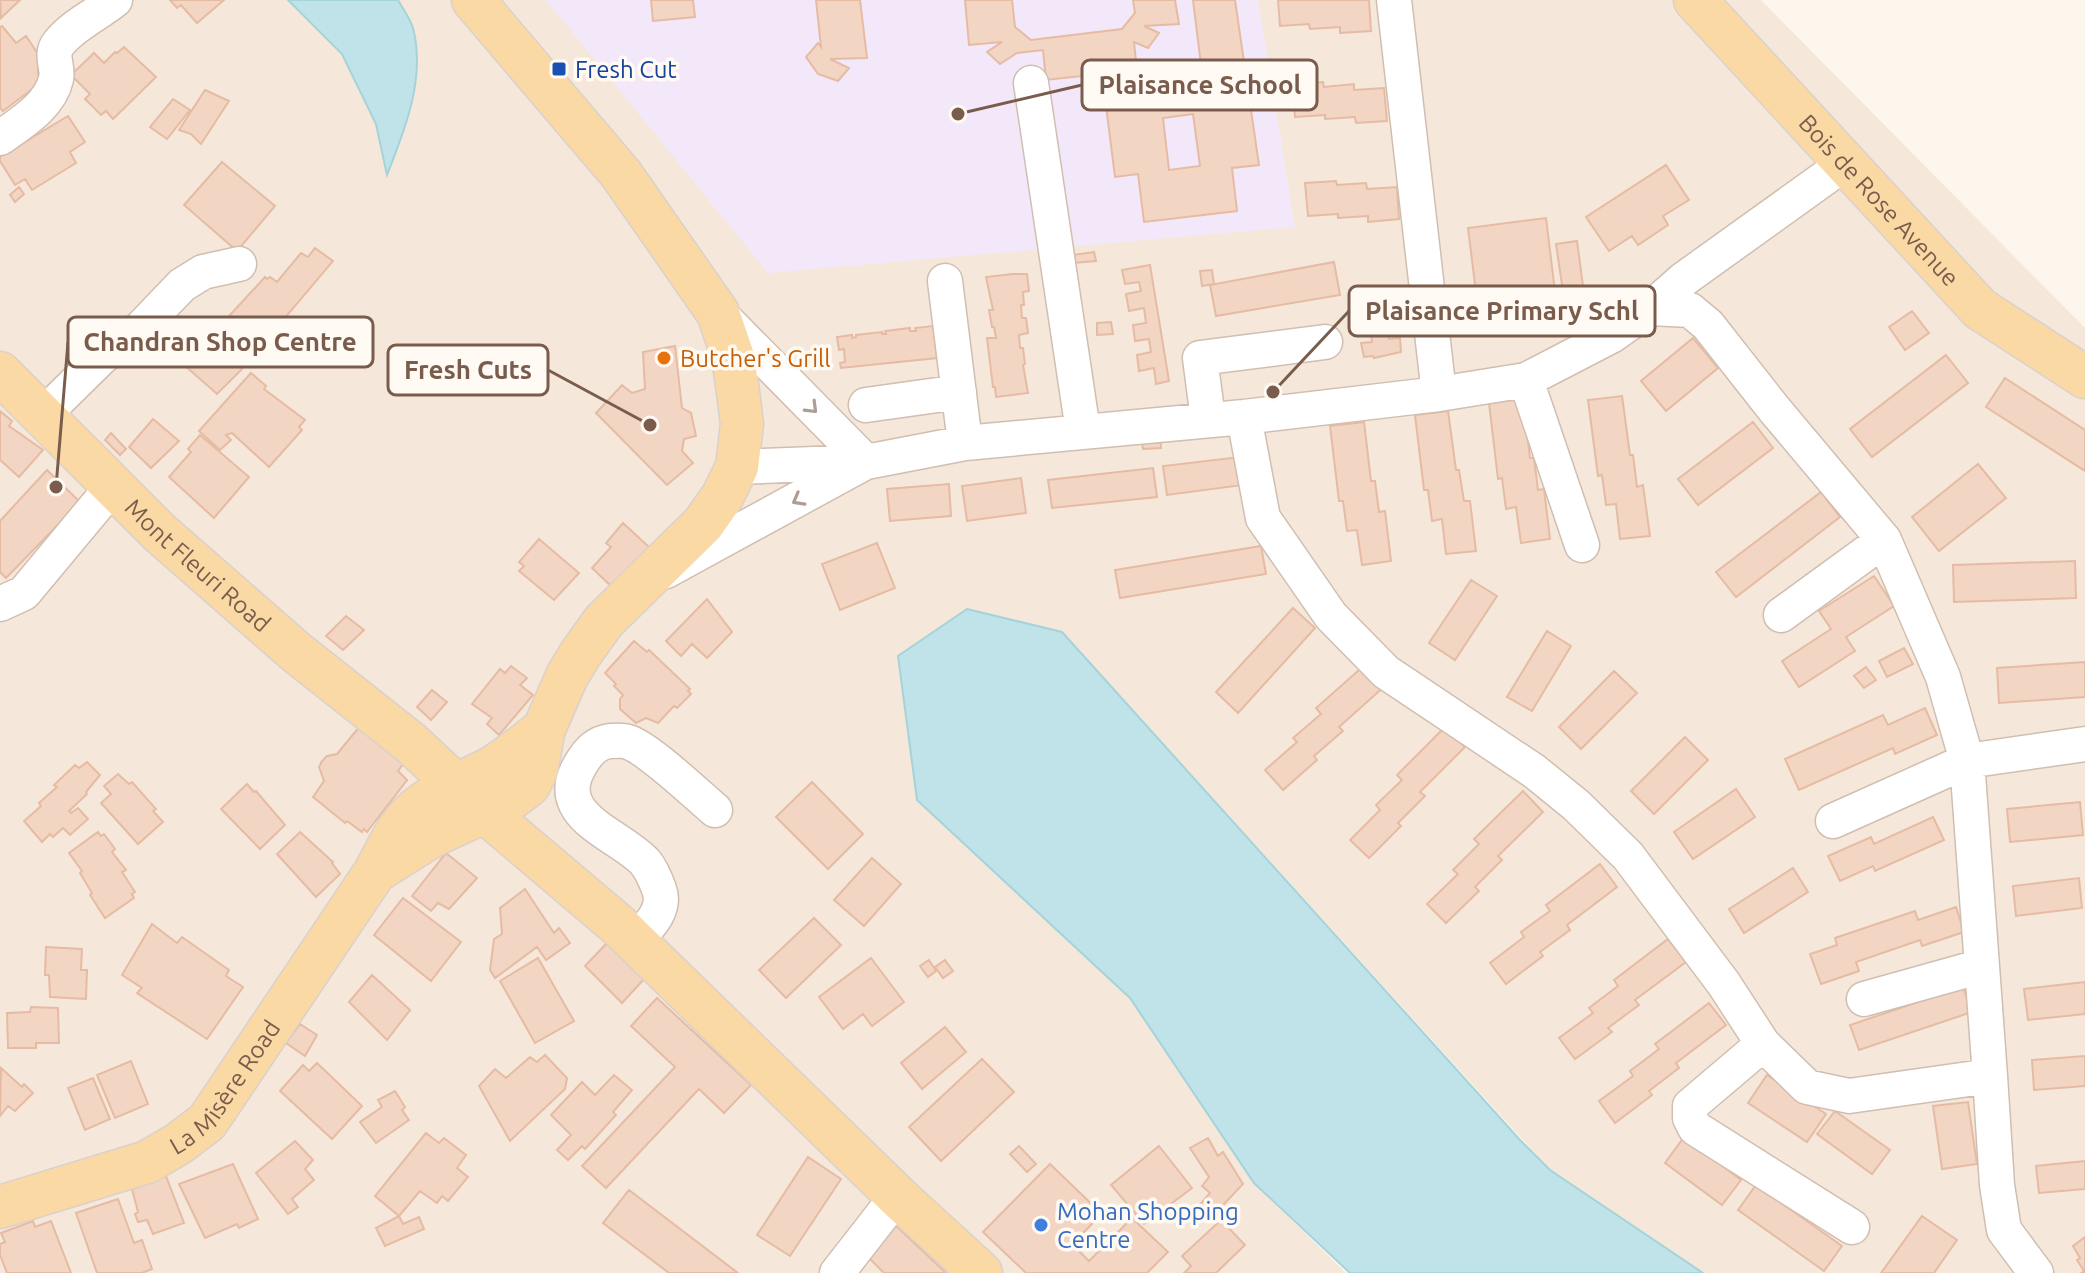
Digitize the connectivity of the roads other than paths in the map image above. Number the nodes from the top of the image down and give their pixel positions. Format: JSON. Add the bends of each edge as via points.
{"nodes":[{"id":1,"x":115,"y":0,"type":"edge"},
{"id":2,"x":473,"y":0,"type":"edge"},
{"id":3,"x":1394,"y":0,"type":"edge"},
{"id":4,"x":1695,"y":0,"type":"edge"},
{"id":5,"x":1031,"y":83,"type":"dead end"},
{"id":6,"x":0,"y":138,"type":"edge"},
{"id":7,"x":1840,"y":167,"type":"dead end"},
{"id":8,"x":239,"y":264,"type":"dead end"},
{"id":9,"x":945,"y":281,"type":"dead end"},
{"id":10,"x":1651,"y":308,"type":"junction"},
{"id":11,"x":718,"y":313,"type":"junction"},
{"id":12,"x":1325,"y":342,"type":"dead end"},
{"id":13,"x":0,"y":373,"type":"edge"},
{"id":14,"x":2085,"y":377,"type":"edge"},
{"id":15,"x":1526,"y":380,"type":"junction"},
{"id":16,"x":959,"y":392,"type":"junction"},
{"id":17,"x":1439,"y":394,"type":"junction"},
{"id":18,"x":866,"y":405,"type":"dead end"},
{"id":19,"x":42,"y":416,"type":"junction"},
{"id":20,"x":1244,"y":417,"type":"junction"},
{"id":21,"x":1208,"y":419,"type":"junction"},
{"id":22,"x":1083,"y":431,"type":"junction"},
{"id":23,"x":965,"y":443,"type":"junction"},
{"id":24,"x":866,"y":462,"type":"junction"},
{"id":25,"x":737,"y":467,"type":"junction"},
{"id":26,"x":113,"y":486,"type":"junction"},
{"id":27,"x":1884,"y":540,"type":"junction"},
{"id":28,"x":1582,"y":545,"type":"dead end"},
{"id":29,"x":646,"y":582,"type":"junction"},
{"id":30,"x":0,"y":604,"type":"edge"},
{"id":31,"x":1781,"y":615,"type":"dead end"},
{"id":32,"x":2085,"y":744,"type":"edge"},
{"id":33,"x":1967,"y":761,"type":"junction"},
{"id":34,"x":482,"y":793,"type":"junction"},
{"id":35,"x":715,"y":810,"type":"dead end"},
{"id":36,"x":1833,"y":821,"type":"dead end"},
{"id":37,"x":635,"y":941,"type":"junction"},
{"id":38,"x":1982,"y":966,"type":"junction"},
{"id":39,"x":1864,"y":999,"type":"dead end"},
{"id":40,"x":1763,"y":1044,"type":"junction"},
{"id":41,"x":1990,"y":1076,"type":"junction"},
{"id":42,"x":897,"y":1196,"type":"junction"},
{"id":43,"x":0,"y":1207,"type":"edge"},
{"id":44,"x":1852,"y":1227,"type":"dead end"},
{"id":45,"x":837,"y":1273,"type":"edge"},
{"id":46,"x":981,"y":1273,"type":"edge"},
{"id":47,"x":2036,"y":1273,"type":"edge"}],
"edges":[{"from":1,"to":6,"type":"street","via":[[57,44],[57,77],[47,99]]},
{"from":2,"to":11,"type":"main road","via":[[621,174]]},
{"from":3,"to":17,"type":"street"},
{"from":4,"to":14,"type":"main road","name":"Bois de Rose Avenue","via":[[1980,309]]},
{"from":5,"to":22,"type":"street"},
{"from":7,"to":10,"type":"street"},
{"from":8,"to":19,"type":"street","via":[[203,272],[182,285]]},
{"from":9,"to":16,"type":"street"},
{"from":10,"to":15,"type":"street","via":[[1611,336]]},
{"from":10,"to":27,"type":"street","via":[[1690,310],[1708,325]]},
{"from":11,"to":24,"type":"street","one_way":true},
{"from":11,"to":25,"type":"main road","via":[[733,357],[742,424]]},
{"from":12,"to":21,"type":"street","via":[[1200,358]]},
{"from":13,"to":19,"type":"main road","name":"Mont Fleuri Road"},
{"from":15,"to":17,"type":"street"},
{"from":15,"to":28,"type":"street"},
{"from":16,"to":18,"type":"street"},
{"from":16,"to":23,"type":"street"},
{"from":17,"to":20,"type":"street"},
{"from":19,"to":26,"type":"main road","name":"Mont Fleuri Road"},
{"from":20,"to":21,"type":"street"},
{"from":20,"to":40,"type":"street","via":[[1263,518],[1331,616],[1386,672],[1534,771],[1597,825],[1628,856]]},
{"from":21,"to":22,"type":"street"},
{"from":22,"to":23,"type":"street"},
{"from":23,"to":24,"type":"street"},
{"from":24,"to":25,"type":"street"},
{"from":24,"to":29,"type":"street","one_way":true},
{"from":25,"to":29,"type":"main road","via":[[703,524]]},
{"from":26,"to":30,"type":"street","via":[[24,593]]},
{"from":26,"to":34,"type":"main road","name":"Mont Fleuri Road","via":[[296,652]]},
{"from":27,"to":31,"type":"street"},
{"from":27,"to":33,"type":"street","via":[[1943,677]]},
{"from":29,"to":34,"type":"main road","via":[[604,621],[567,676],[544,729],[529,785]]},
{"from":32,"to":33,"type":"street"},
{"from":33,"to":36,"type":"street"},
{"from":33,"to":38,"type":"street"},
{"from":34,"to":37,"type":"main road","name":"Mont Fleuri Road","via":[[527,820],[564,880]]},
{"from":34,"to":43,"type":"main road","name":"La Misère Road","via":[[432,836],[375,872],[207,1122],[147,1162]]},
{"from":35,"to":37,"type":"street","via":[[627,741],[593,747],[583,760],[572,784],[586,820],[645,862],[660,892],[654,920]]},
{"from":37,"to":42,"type":"main road","name":"Mont Fleuri Road"},
{"from":38,"to":39,"type":"street"},
{"from":38,"to":41,"type":"street"},
{"from":40,"to":41,"type":"street","via":[[1807,1087],[1849,1096]]},
{"from":40,"to":44,"type":"street","via":[[1690,1106],[1690,1118],[1695,1128]]},
{"from":41,"to":47,"type":"street","via":[[2004,1230]]},
{"from":42,"to":45,"type":"street"},
{"from":42,"to":46,"type":"main road","name":"Mont Fleuri Road"}]}
